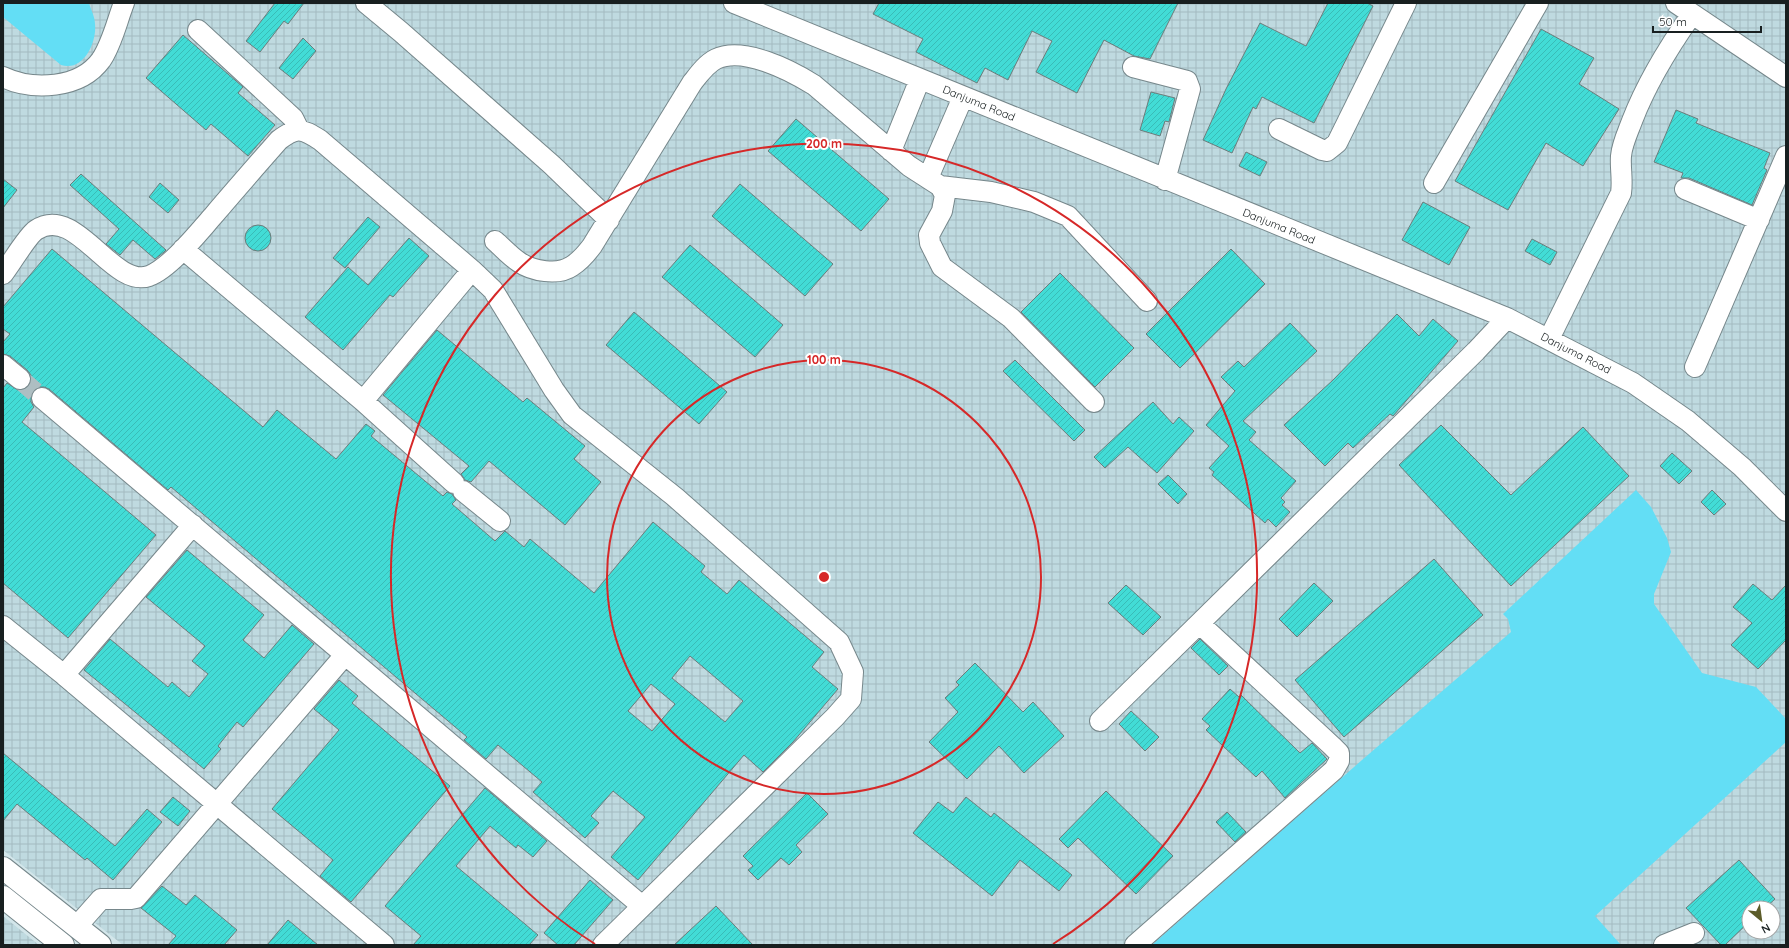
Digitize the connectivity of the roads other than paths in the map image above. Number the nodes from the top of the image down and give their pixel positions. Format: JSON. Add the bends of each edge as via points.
{"nodes":[{"id":1,"x":124,"y":3,"type":"edge"},
{"id":2,"x":366,"y":3,"type":"edge"},
{"id":3,"x":734,"y":3,"type":"edge"},
{"id":4,"x":1406,"y":3,"type":"edge"},
{"id":5,"x":1538,"y":3,"type":"edge"},
{"id":6,"x":1684,"y":8,"type":"edge"},
{"id":7,"x":198,"y":30,"type":"dead end"},
{"id":8,"x":1133,"y":67,"type":"dead end"},
{"id":9,"x":3,"y":77,"type":"edge"},
{"id":10,"x":1786,"y":77,"type":"edge"},
{"id":11,"x":920,"y":79,"type":"junction"},
{"id":12,"x":963,"y":97,"type":"junction"},
{"id":13,"x":1278,"y":129,"type":"dead end"},
{"id":14,"x":299,"y":130,"type":"junction"},
{"id":15,"x":891,"y":151,"type":"junction"},
{"id":16,"x":1786,"y":156,"type":"edge"},
{"id":17,"x":1165,"y":180,"type":"junction"},
{"id":18,"x":934,"y":182,"type":"junction"},
{"id":19,"x":1434,"y":183,"type":"dead end"},
{"id":20,"x":1685,"y":189,"type":"dead end"},
{"id":21,"x":609,"y":220,"type":"junction"},
{"id":22,"x":1759,"y":220,"type":"junction"},
{"id":23,"x":495,"y":241,"type":"dead end"},
{"id":24,"x":183,"y":249,"type":"junction"},
{"id":25,"x":472,"y":270,"type":"junction"},
{"id":26,"x":3,"y":274,"type":"edge"},
{"id":27,"x":1147,"y":301,"type":"dead end"},
{"id":28,"x":1507,"y":318,"type":"junction"},
{"id":29,"x":1548,"y":339,"type":"junction"},
{"id":30,"x":3,"y":365,"type":"edge"},
{"id":31,"x":1695,"y":367,"type":"dead end"},
{"id":32,"x":20,"y":379,"type":"tunnel mouth"},
{"id":33,"x":42,"y":398,"type":"tunnel mouth"},
{"id":34,"x":363,"y":401,"type":"junction"},
{"id":35,"x":1094,"y":402,"type":"dead end"},
{"id":36,"x":1786,"y":511,"type":"edge"},
{"id":37,"x":500,"y":521,"type":"dead end"},
{"id":38,"x":193,"y":525,"type":"junction"},
{"id":39,"x":1200,"y":624,"type":"junction"},
{"id":40,"x":3,"y":626,"type":"edge"},
{"id":41,"x":345,"y":655,"type":"junction"},
{"id":42,"x":64,"y":675,"type":"junction"},
{"id":43,"x":1100,"y":721,"type":"dead end"},
{"id":44,"x":216,"y":805,"type":"junction"},
{"id":45,"x":3,"y":868,"type":"edge"},
{"id":46,"x":3,"y":897,"type":"edge"},
{"id":47,"x":642,"y":906,"type":"junction"},
{"id":48,"x":77,"y":926,"type":"junction"},
{"id":49,"x":1694,"y":933,"type":"dead end"},
{"id":50,"x":98,"y":944,"type":"edge"},
{"id":51,"x":63,"y":945,"type":"edge"},
{"id":52,"x":384,"y":945,"type":"edge"},
{"id":53,"x":603,"y":945,"type":"edge"},
{"id":54,"x":1135,"y":945,"type":"edge"},
{"id":55,"x":1664,"y":945,"type":"edge"}],
"edges":[{"from":1,"to":9,"type":"street","via":[[101,60],[78,78],[41,87],[18,84]]},
{"from":2,"to":21,"type":"street","via":[[552,165]]},
{"from":3,"to":11,"type":"street","name":"Danjuma Road"},
{"from":4,"to":13,"type":"street","via":[[1332,149],[1322,150]]},
{"from":5,"to":19,"type":"street"},
{"from":6,"to":10,"type":"street"},
{"from":6,"to":29,"type":"street","via":[[1626,136],[1621,156],[1622,193]]},
{"from":7,"to":14,"type":"street","via":[[293,118]]},
{"from":8,"to":17,"type":"street","via":[[1187,81],[1190,89]]},
{"from":11,"to":12,"type":"street","name":"Danjuma Road"},
{"from":11,"to":15,"type":"street"},
{"from":12,"to":17,"type":"street","name":"Danjuma Road"},
{"from":12,"to":18,"type":"street"},
{"from":14,"to":24,"type":"street","via":[[290,132],[279,140]]},
{"from":14,"to":25,"type":"street","via":[[320,140]]},
{"from":15,"to":18,"type":"street"},
{"from":15,"to":21,"type":"street","via":[[814,85],[798,75],[756,58],[731,55],[716,59],[704,68],[692,83]]},
{"from":16,"to":22,"type":"street"},
{"from":17,"to":28,"type":"street","name":"Danjuma Road"},
{"from":18,"to":27,"type":"street","via":[[1034,202],[1068,216]]},
{"from":18,"to":35,"type":"street","via":[[945,195],[942,211],[929,235],[930,243],[942,267],[1011,318]]},
{"from":20,"to":22,"type":"street"},
{"from":21,"to":23,"type":"street","via":[[581,259],[571,267],[557,271],[537,270],[520,263]]},
{"from":22,"to":31,"type":"street"},
{"from":24,"to":26,"type":"street","via":[[161,269],[148,276],[134,276],[123,271],[71,230],[59,224],[47,224],[35,231]]},
{"from":24,"to":34,"type":"street"},
{"from":25,"to":34,"type":"street"},
{"from":25,"to":47,"type":"street","via":[[492,290],[572,415],[675,498],[839,642],[853,672],[851,699],[835,717]]},
{"from":28,"to":29,"type":"street","name":"Danjuma Road"},
{"from":28,"to":39,"type":"street"},
{"from":29,"to":36,"type":"street","name":"Danjuma Road","via":[[1633,383],[1688,421],[1742,467]]},
{"from":30,"to":32,"type":"street"},
{"from":33,"to":38,"type":"street"},
{"from":34,"to":37,"type":"street"},
{"from":38,"to":41,"type":"street"},
{"from":38,"to":42,"type":"street"},
{"from":39,"to":43,"type":"street"},
{"from":39,"to":54,"type":"street","via":[[1332,746],[1339,753],[1339,761],[1334,770]]},
{"from":40,"to":42,"type":"street"},
{"from":41,"to":44,"type":"street"},
{"from":41,"to":47,"type":"street"},
{"from":42,"to":44,"type":"street"},
{"from":44,"to":48,"type":"street","via":[[136,898],[101,899]]},
{"from":44,"to":52,"type":"street"},
{"from":45,"to":48,"type":"main road"},
{"from":46,"to":51,"type":"main road"},
{"from":47,"to":53,"type":"street"},
{"from":48,"to":50,"type":"main road"},
{"from":49,"to":55,"type":"street"}]}
